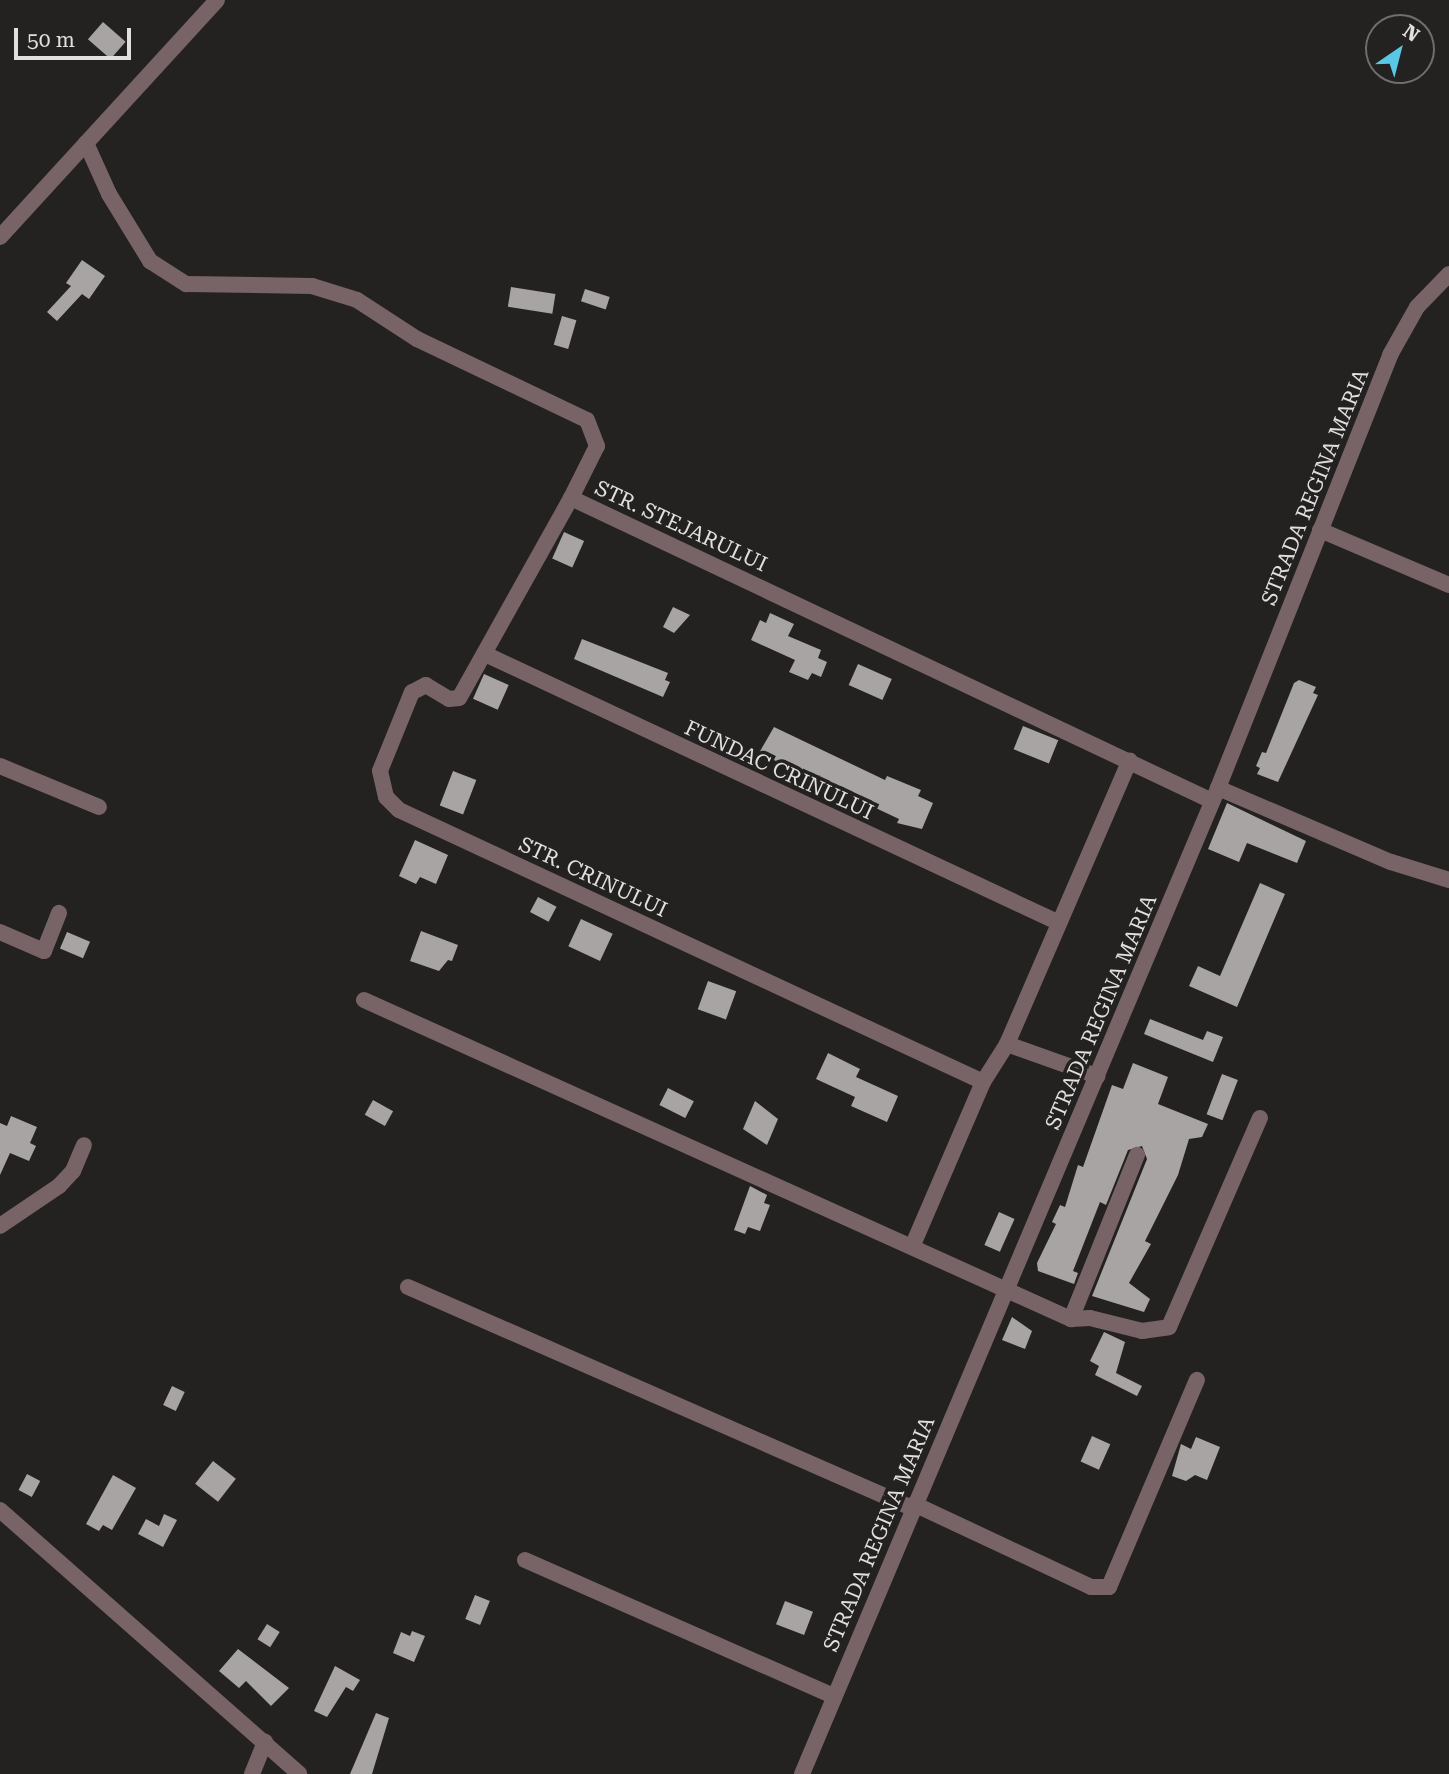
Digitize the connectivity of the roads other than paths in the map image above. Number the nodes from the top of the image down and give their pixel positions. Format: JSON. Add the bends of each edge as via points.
{"nodes":[{"id":1,"x":217,"y":0,"type":"edge"},
{"id":2,"x":86,"y":142,"type":"junction"},
{"id":3,"x":0,"y":237,"type":"edge"},
{"id":4,"x":1449,"y":274,"type":"edge"},
{"id":5,"x":571,"y":498,"type":"junction"},
{"id":6,"x":1320,"y":530,"type":"junction"},
{"id":7,"x":1449,"y":585,"type":"edge"},
{"id":8,"x":485,"y":654,"type":"junction"},
{"id":9,"x":1130,"y":760,"type":"junction"},
{"id":10,"x":0,"y":766,"type":"edge"},
{"id":11,"x":1215,"y":795,"type":"junction"},
{"id":12,"x":99,"y":807,"type":"dead end"},
{"id":13,"x":1449,"y":880,"type":"edge"},
{"id":14,"x":59,"y":913,"type":"dead end"},
{"id":15,"x":1057,"y":922,"type":"junction"},
{"id":16,"x":0,"y":932,"type":"edge"},
{"id":17,"x":364,"y":1000,"type":"dead end"},
{"id":18,"x":1007,"y":1044,"type":"junction"},
{"id":19,"x":1097,"y":1076,"type":"junction"},
{"id":20,"x":983,"y":1082,"type":"junction"},
{"id":21,"x":1260,"y":1118,"type":"dead end"},
{"id":22,"x":84,"y":1145,"type":"dead end"},
{"id":23,"x":1137,"y":1156,"type":"dead end"},
{"id":24,"x":0,"y":1226,"type":"edge"},
{"id":25,"x":912,"y":1247,"type":"junction"},
{"id":26,"x":408,"y":1287,"type":"dead end"},
{"id":27,"x":1005,"y":1291,"type":"junction"},
{"id":28,"x":1071,"y":1319,"type":"junction"},
{"id":29,"x":1197,"y":1380,"type":"dead end"},
{"id":30,"x":913,"y":1506,"type":"junction"},
{"id":31,"x":0,"y":1510,"type":"edge"},
{"id":32,"x":525,"y":1560,"type":"dead end"},
{"id":33,"x":834,"y":1696,"type":"junction"},
{"id":34,"x":265,"y":1742,"type":"junction"},
{"id":35,"x":252,"y":1774,"type":"edge"},
{"id":36,"x":299,"y":1774,"type":"edge"},
{"id":37,"x":802,"y":1774,"type":"edge"}],
"edges":[{"from":1,"to":2,"type":"street"},
{"from":2,"to":3,"type":"street"},
{"from":2,"to":5,"type":"street","name":"STR. STEJARULUI","via":[[109,194],[150,261],[186,284],[312,286],[358,300],[417,339],[587,420],[597,446]]},
{"from":4,"to":6,"type":"street","name":"STRADA REGINA MARIA","via":[[1403,328]]},
{"from":5,"to":8,"type":"street"},
{"from":5,"to":9,"type":"street","name":"STR. STEJARULUI"},
{"from":6,"to":7,"type":"street"},
{"from":6,"to":11,"type":"street","name":"STRADA REGINA MARIA"},
{"from":8,"to":15,"type":"street","name":"FUNDAC CRINULUI"},
{"from":8,"to":20,"type":"street","name":"STR. CRINULUI","via":[[459,698],[449,699],[426,685],[412,692],[379,779],[386,797],[399,810]]},
{"from":9,"to":11,"type":"street","name":"STR. STEJARULUI"},
{"from":9,"to":15,"type":"street"},
{"from":10,"to":12,"type":"street"},
{"from":11,"to":13,"type":"street","name":"STR. STEJARULUI"},
{"from":11,"to":19,"type":"street","name":"STRADA REGINA MARIA"},
{"from":14,"to":16,"type":"street","via":[[44,951]]},
{"from":15,"to":18,"type":"street"},
{"from":17,"to":25,"type":"street"},
{"from":18,"to":19,"type":"street"},
{"from":18,"to":20,"type":"street"},
{"from":19,"to":27,"type":"street","name":"STRADA REGINA MARIA"},
{"from":20,"to":25,"type":"street"},
{"from":21,"to":28,"type":"street","via":[[1169,1327],[1142,1331],[1090,1318]]},
{"from":22,"to":24,"type":"street","via":[[73,1171],[59,1186]]},
{"from":23,"to":28,"type":"street"},
{"from":25,"to":27,"type":"street"},
{"from":26,"to":30,"type":"street"},
{"from":27,"to":28,"type":"street"},
{"from":27,"to":30,"type":"street","name":"STRADA REGINA MARIA"},
{"from":29,"to":30,"type":"street","via":[[1109,1587],[1091,1587]]},
{"from":30,"to":33,"type":"street","name":"STRADA REGINA MARIA"},
{"from":31,"to":34,"type":"street"},
{"from":32,"to":33,"type":"street"},
{"from":33,"to":37,"type":"street","name":"STRADA REGINA MARIA"},
{"from":34,"to":35,"type":"street"},
{"from":34,"to":36,"type":"street"}]}
